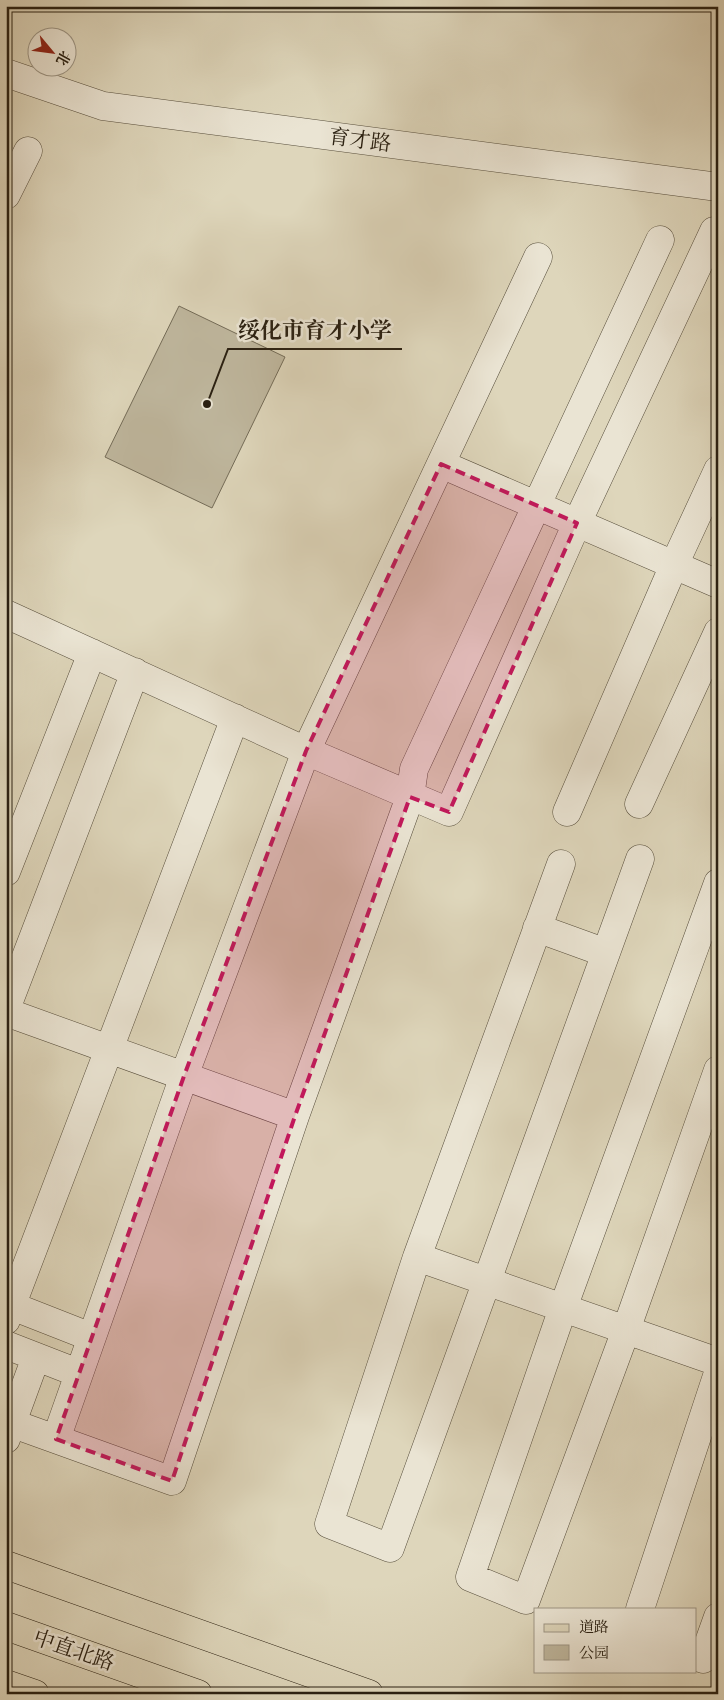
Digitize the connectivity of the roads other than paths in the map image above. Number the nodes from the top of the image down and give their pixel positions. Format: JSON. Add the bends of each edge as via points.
{"nodes":[{"id":1,"x":6,"y":72,"type":"edge"},
{"id":2,"x":28,"y":151,"type":"dead end"},
{"id":3,"x":718,"y":187,"type":"edge"},
{"id":4,"x":6,"y":195,"type":"edge"},
{"id":5,"x":714,"y":231,"type":"dead end"},
{"id":6,"x":660,"y":240,"type":"dead end"},
{"id":7,"x":538,"y":257,"type":"dead end"},
{"id":8,"x":441,"y":464,"type":"junction"},
{"id":9,"x":718,"y":470,"type":"edge"},
{"id":10,"x":536,"y":505,"type":"junction"},
{"id":11,"x":577,"y":523,"type":"junction"},
{"id":12,"x":674,"y":565,"type":"junction"},
{"id":13,"x":716,"y":580,"type":"edge"},
{"id":14,"x":6,"y":614,"type":"edge"},
{"id":15,"x":718,"y":632,"type":"edge"},
{"id":16,"x":92,"y":653,"type":"junction"},
{"id":17,"x":135,"y":672,"type":"junction"},
{"id":18,"x":235,"y":718,"type":"junction"},
{"id":19,"x":306,"y":751,"type":"junction"},
{"id":20,"x":410,"y":797,"type":"junction"},
{"id":21,"x":639,"y":804,"type":"dead end"},
{"id":22,"x":567,"y":812,"type":"dead end"},
{"id":23,"x":640,"y":859,"type":"dead end"},
{"id":24,"x":560,"y":864,"type":"dead end"},
{"id":25,"x":6,"y":872,"type":"edge"},
{"id":26,"x":716,"y":896,"type":"edge"},
{"id":27,"x":537,"y":928,"type":"junction"},
{"id":28,"x":606,"y":953,"type":"junction"},
{"id":29,"x":6,"y":1011,"type":"edge"},
{"id":30,"x":109,"y":1049,"type":"junction"},
{"id":31,"x":718,"y":1070,"type":"edge"},
{"id":32,"x":184,"y":1076,"type":"junction"},
{"id":33,"x":295,"y":1116,"type":"junction"},
{"id":34,"x":417,"y":1256,"type":"junction"},
{"id":35,"x":486,"y":1281,"type":"junction"},
{"id":36,"x":563,"y":1308,"type":"junction"},
{"id":37,"x":9,"y":1313,"type":"edge"},
{"id":38,"x":626,"y":1330,"type":"junction"},
{"id":39,"x":91,"y":1337,"type":"junction"},
{"id":40,"x":6,"y":1345,"type":"edge"},
{"id":41,"x":36,"y":1357,"type":"junction"},
{"id":42,"x":718,"y":1362,"type":"edge"},
{"id":43,"x":718,"y":1373,"type":"edge"},
{"id":44,"x":78,"y":1374,"type":"junction"},
{"id":45,"x":9,"y":1431,"type":"edge"},
{"id":46,"x":56,"y":1439,"type":"junction"},
{"id":47,"x":6,"y":1565,"type":"edge"},
{"id":48,"x":640,"y":1608,"type":"edge"},
{"id":49,"x":718,"y":1616,"type":"edge"},
{"id":50,"x":6,"y":1626,"type":"edge"},
{"id":51,"x":696,"y":1656,"type":"edge"},
{"id":52,"x":6,"y":1684,"type":"edge"},
{"id":53,"x":35,"y":1694,"type":"edge"},
{"id":54,"x":198,"y":1694,"type":"edge"},
{"id":55,"x":369,"y":1694,"type":"edge"}],
"edges":[{"from":1,"to":3,"type":"street","name":"育才路","via":[[103,106]]},
{"from":2,"to":4,"type":"street"},
{"from":5,"to":11,"type":"street"},
{"from":6,"to":10,"type":"street"},
{"from":7,"to":8,"type":"street"},
{"from":8,"to":10,"type":"street"},
{"from":8,"to":19,"type":"street"},
{"from":9,"to":12,"type":"street"},
{"from":10,"to":11,"type":"street"},
{"from":10,"to":20,"type":"street","via":[[414,769]]},
{"from":11,"to":12,"type":"street"},
{"from":11,"to":20,"type":"street","via":[[448,812]]},
{"from":12,"to":13,"type":"street"},
{"from":12,"to":22,"type":"street"},
{"from":14,"to":16,"type":"street"},
{"from":15,"to":21,"type":"street"},
{"from":16,"to":17,"type":"street"},
{"from":16,"to":25,"type":"street"},
{"from":17,"to":18,"type":"street"},
{"from":17,"to":29,"type":"street"},
{"from":18,"to":19,"type":"street"},
{"from":18,"to":30,"type":"street"},
{"from":19,"to":20,"type":"street"},
{"from":19,"to":32,"type":"street"},
{"from":20,"to":33,"type":"street"},
{"from":23,"to":28,"type":"street"},
{"from":24,"to":27,"type":"street"},
{"from":26,"to":36,"type":"street"},
{"from":27,"to":28,"type":"street"},
{"from":27,"to":34,"type":"street"},
{"from":28,"to":35,"type":"street"},
{"from":29,"to":30,"type":"street"},
{"from":30,"to":32,"type":"street"},
{"from":30,"to":37,"type":"street"},
{"from":31,"to":38,"type":"street"},
{"from":32,"to":33,"type":"street"},
{"from":32,"to":39,"type":"street"},
{"from":33,"to":46,"type":"street","via":[[172,1480]]},
{"from":34,"to":35,"type":"street"},
{"from":34,"to":35,"type":"street","via":[[329,1524],[390,1548]]},
{"from":35,"to":36,"type":"street"},
{"from":36,"to":38,"type":"street"},
{"from":36,"to":38,"type":"street","via":[[470,1577],[526,1600]]},
{"from":37,"to":39,"type":"street"},
{"from":38,"to":42,"type":"street"},
{"from":39,"to":44,"type":"street"},
{"from":40,"to":41,"type":"street"},
{"from":41,"to":44,"type":"street"},
{"from":41,"to":45,"type":"street"},
{"from":43,"to":48,"type":"street"},
{"from":44,"to":46,"type":"street"},
{"from":45,"to":46,"type":"street"},
{"from":47,"to":55,"type":"main road"},
{"from":49,"to":51,"type":"street","via":[[703,1659]]},
{"from":50,"to":54,"type":"main road","name":"中直北路"},
{"from":52,"to":53,"type":"main road"}]}
